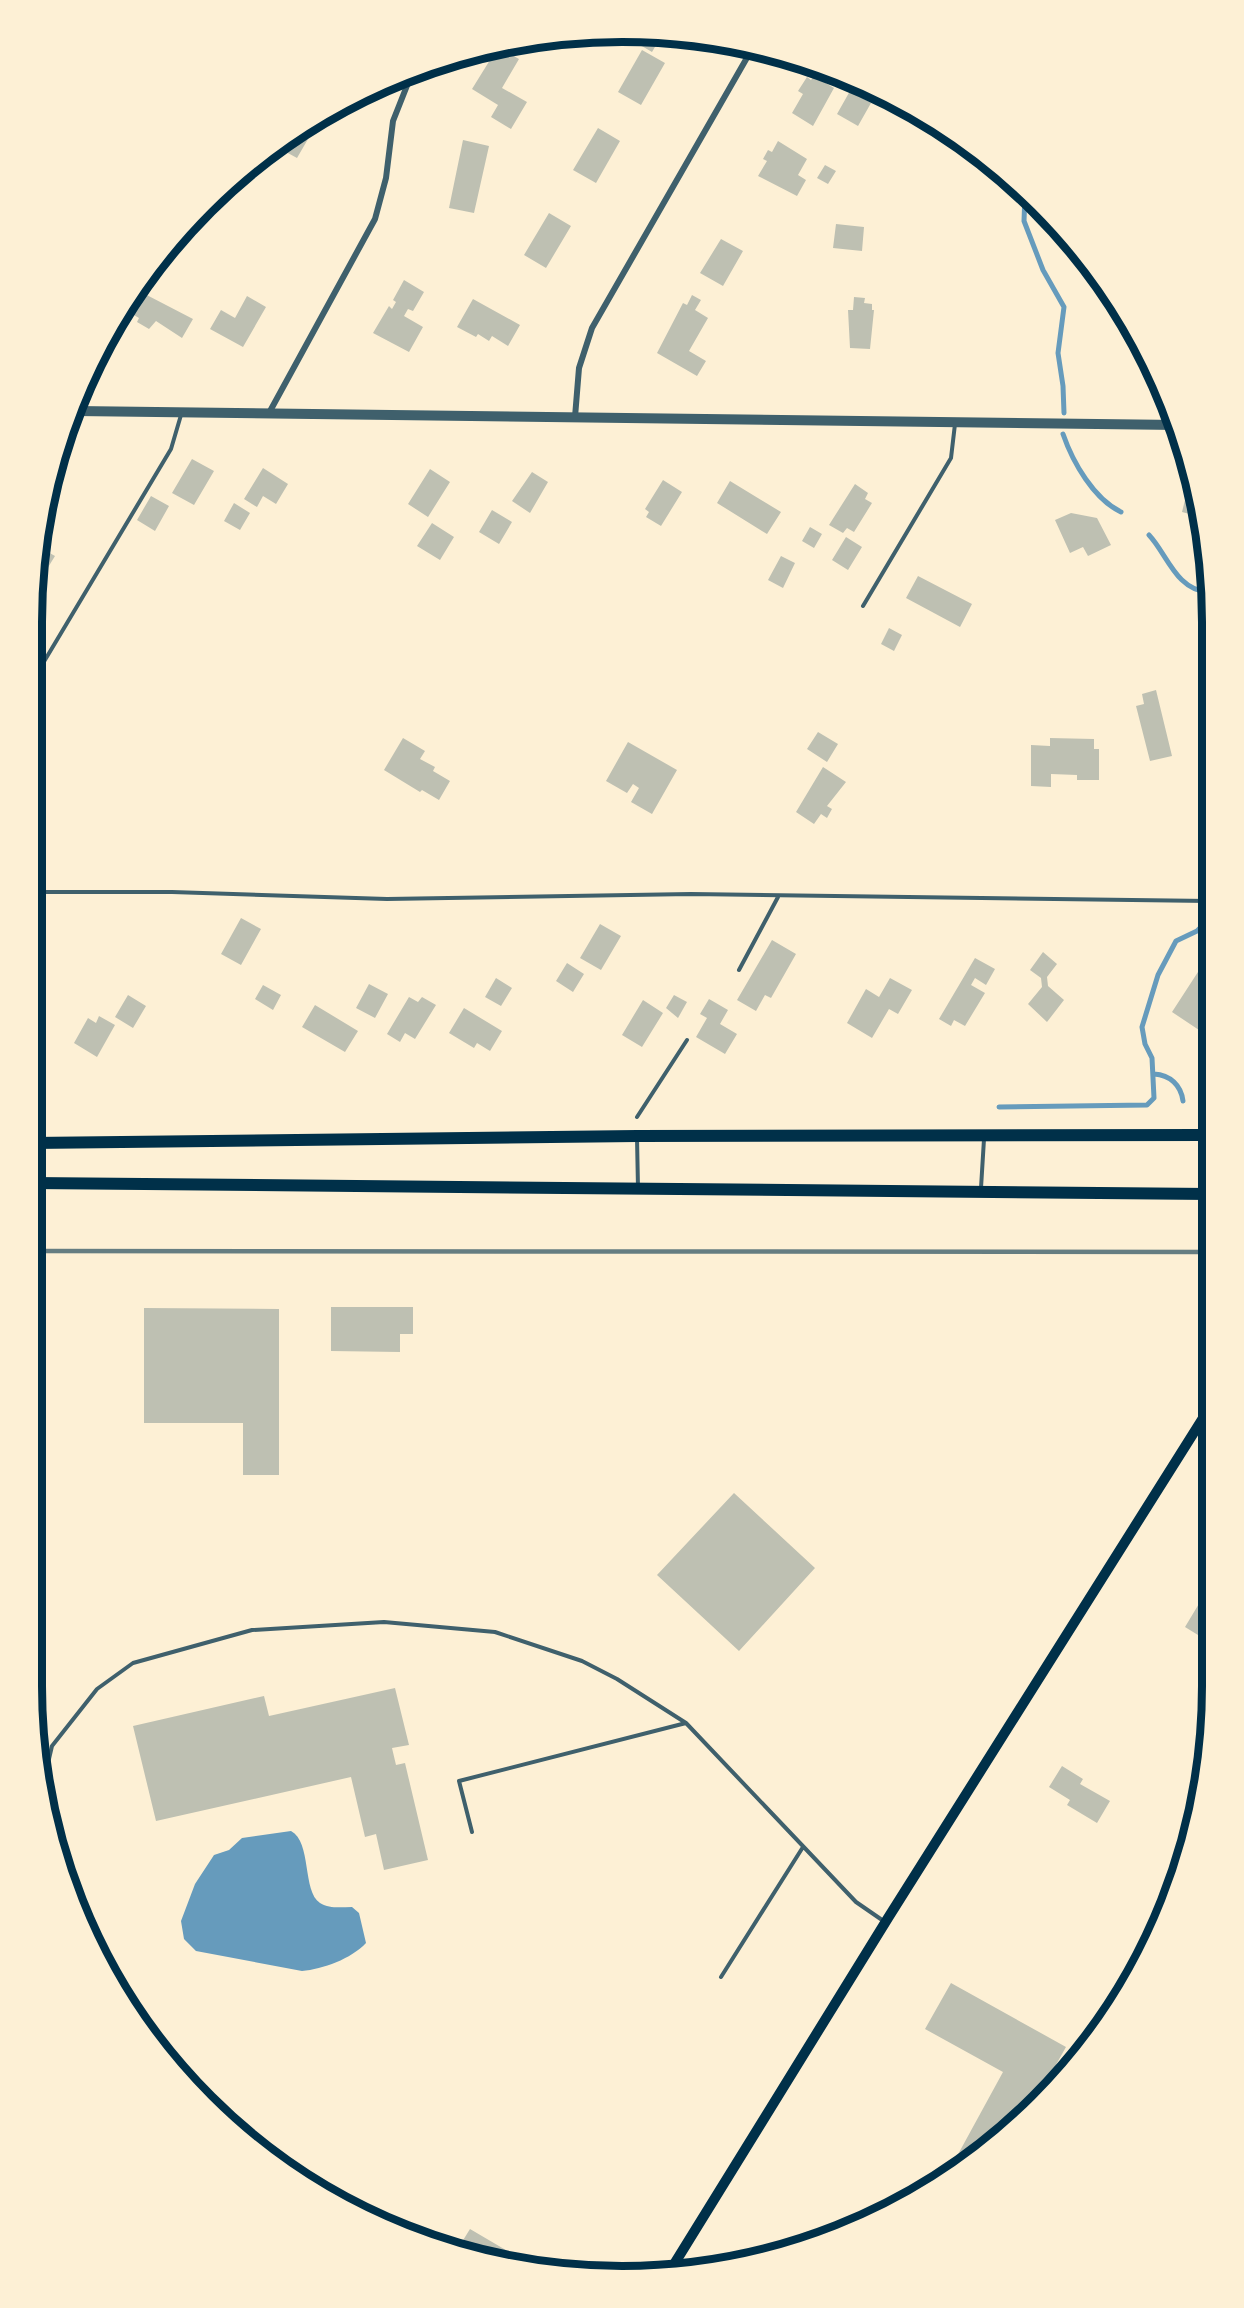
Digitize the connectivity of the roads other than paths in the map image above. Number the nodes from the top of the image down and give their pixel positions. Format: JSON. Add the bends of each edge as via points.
{"nodes":[{"id":1,"x":748,"y":56,"type":"edge"},
{"id":2,"x":407,"y":83,"type":"edge"},
{"id":3,"x":82,"y":411,"type":"edge"},
{"id":4,"x":182,"y":412,"type":"junction"},
{"id":5,"x":269,"y":413,"type":"junction"},
{"id":6,"x":575,"y":417,"type":"junction"},
{"id":7,"x":955,"y":423,"type":"junction"},
{"id":8,"x":1167,"y":425,"type":"edge"},
{"id":9,"x":863,"y":606,"type":"dead end"},
{"id":10,"x":42,"y":665,"type":"edge"},
{"id":11,"x":42,"y":892,"type":"edge"},
{"id":12,"x":778,"y":897,"type":"junction"},
{"id":13,"x":1202,"y":900,"type":"edge"},
{"id":14,"x":739,"y":970,"type":"dead end"},
{"id":15,"x":687,"y":1040,"type":"dead end"},
{"id":16,"x":637,"y":1118,"type":"dead end"},
{"id":17,"x":1202,"y":1135,"type":"edge"},
{"id":18,"x":637,"y":1136,"type":"junction"},
{"id":19,"x":984,"y":1136,"type":"junction"},
{"id":20,"x":42,"y":1143,"type":"edge"},
{"id":21,"x":42,"y":1183,"type":"edge"},
{"id":22,"x":638,"y":1188,"type":"junction"},
{"id":23,"x":980,"y":1192,"type":"junction"},
{"id":24,"x":1202,"y":1194,"type":"edge"},
{"id":25,"x":1202,"y":1420,"type":"edge"},
{"id":26,"x":686,"y":1723,"type":"junction"},
{"id":27,"x":48,"y":1765,"type":"edge"},
{"id":28,"x":472,"y":1832,"type":"dead end"},
{"id":29,"x":803,"y":1847,"type":"junction"},
{"id":30,"x":886,"y":1922,"type":"junction"},
{"id":31,"x":721,"y":1977,"type":"dead end"},
{"id":32,"x":675,"y":2263,"type":"edge"}],
"edges":[{"from":1,"to":6,"type":"street","via":[[592,328],[579,368]]},
{"from":2,"to":5,"type":"street","via":[[393,121],[384,187],[375,219]]},
{"from":3,"to":4,"type":"street"},
{"from":4,"to":5,"type":"street"},
{"from":4,"to":10,"type":"lane","via":[[171,449]]},
{"from":5,"to":6,"type":"street"},
{"from":6,"to":7,"type":"street"},
{"from":7,"to":8,"type":"street"},
{"from":7,"to":9,"type":"lane","via":[[951,458]]},
{"from":11,"to":12,"type":"lane","via":[[387,898],[569,894]]},
{"from":12,"to":13,"type":"lane"},
{"from":12,"to":14,"type":"lane"},
{"from":15,"to":16,"type":"lane"},
{"from":17,"to":19,"type":"main road"},
{"from":18,"to":19,"type":"main road"},
{"from":18,"to":20,"type":"main road"},
{"from":18,"to":22,"type":"lane"},
{"from":19,"to":23,"type":"lane"},
{"from":21,"to":22,"type":"main road"},
{"from":22,"to":23,"type":"main road"},
{"from":23,"to":24,"type":"main road"},
{"from":25,"to":30,"type":"main road"},
{"from":26,"to":27,"type":"lane","via":[[582,1661],[495,1632],[384,1622],[252,1630],[133,1663],[97,1689],[52,1746]]},
{"from":26,"to":28,"type":"lane","via":[[459,1781]]},
{"from":26,"to":29,"type":"lane"},
{"from":29,"to":30,"type":"lane","via":[[856,1902]]},
{"from":29,"to":31,"type":"lane"},
{"from":30,"to":32,"type":"main road"}]}
